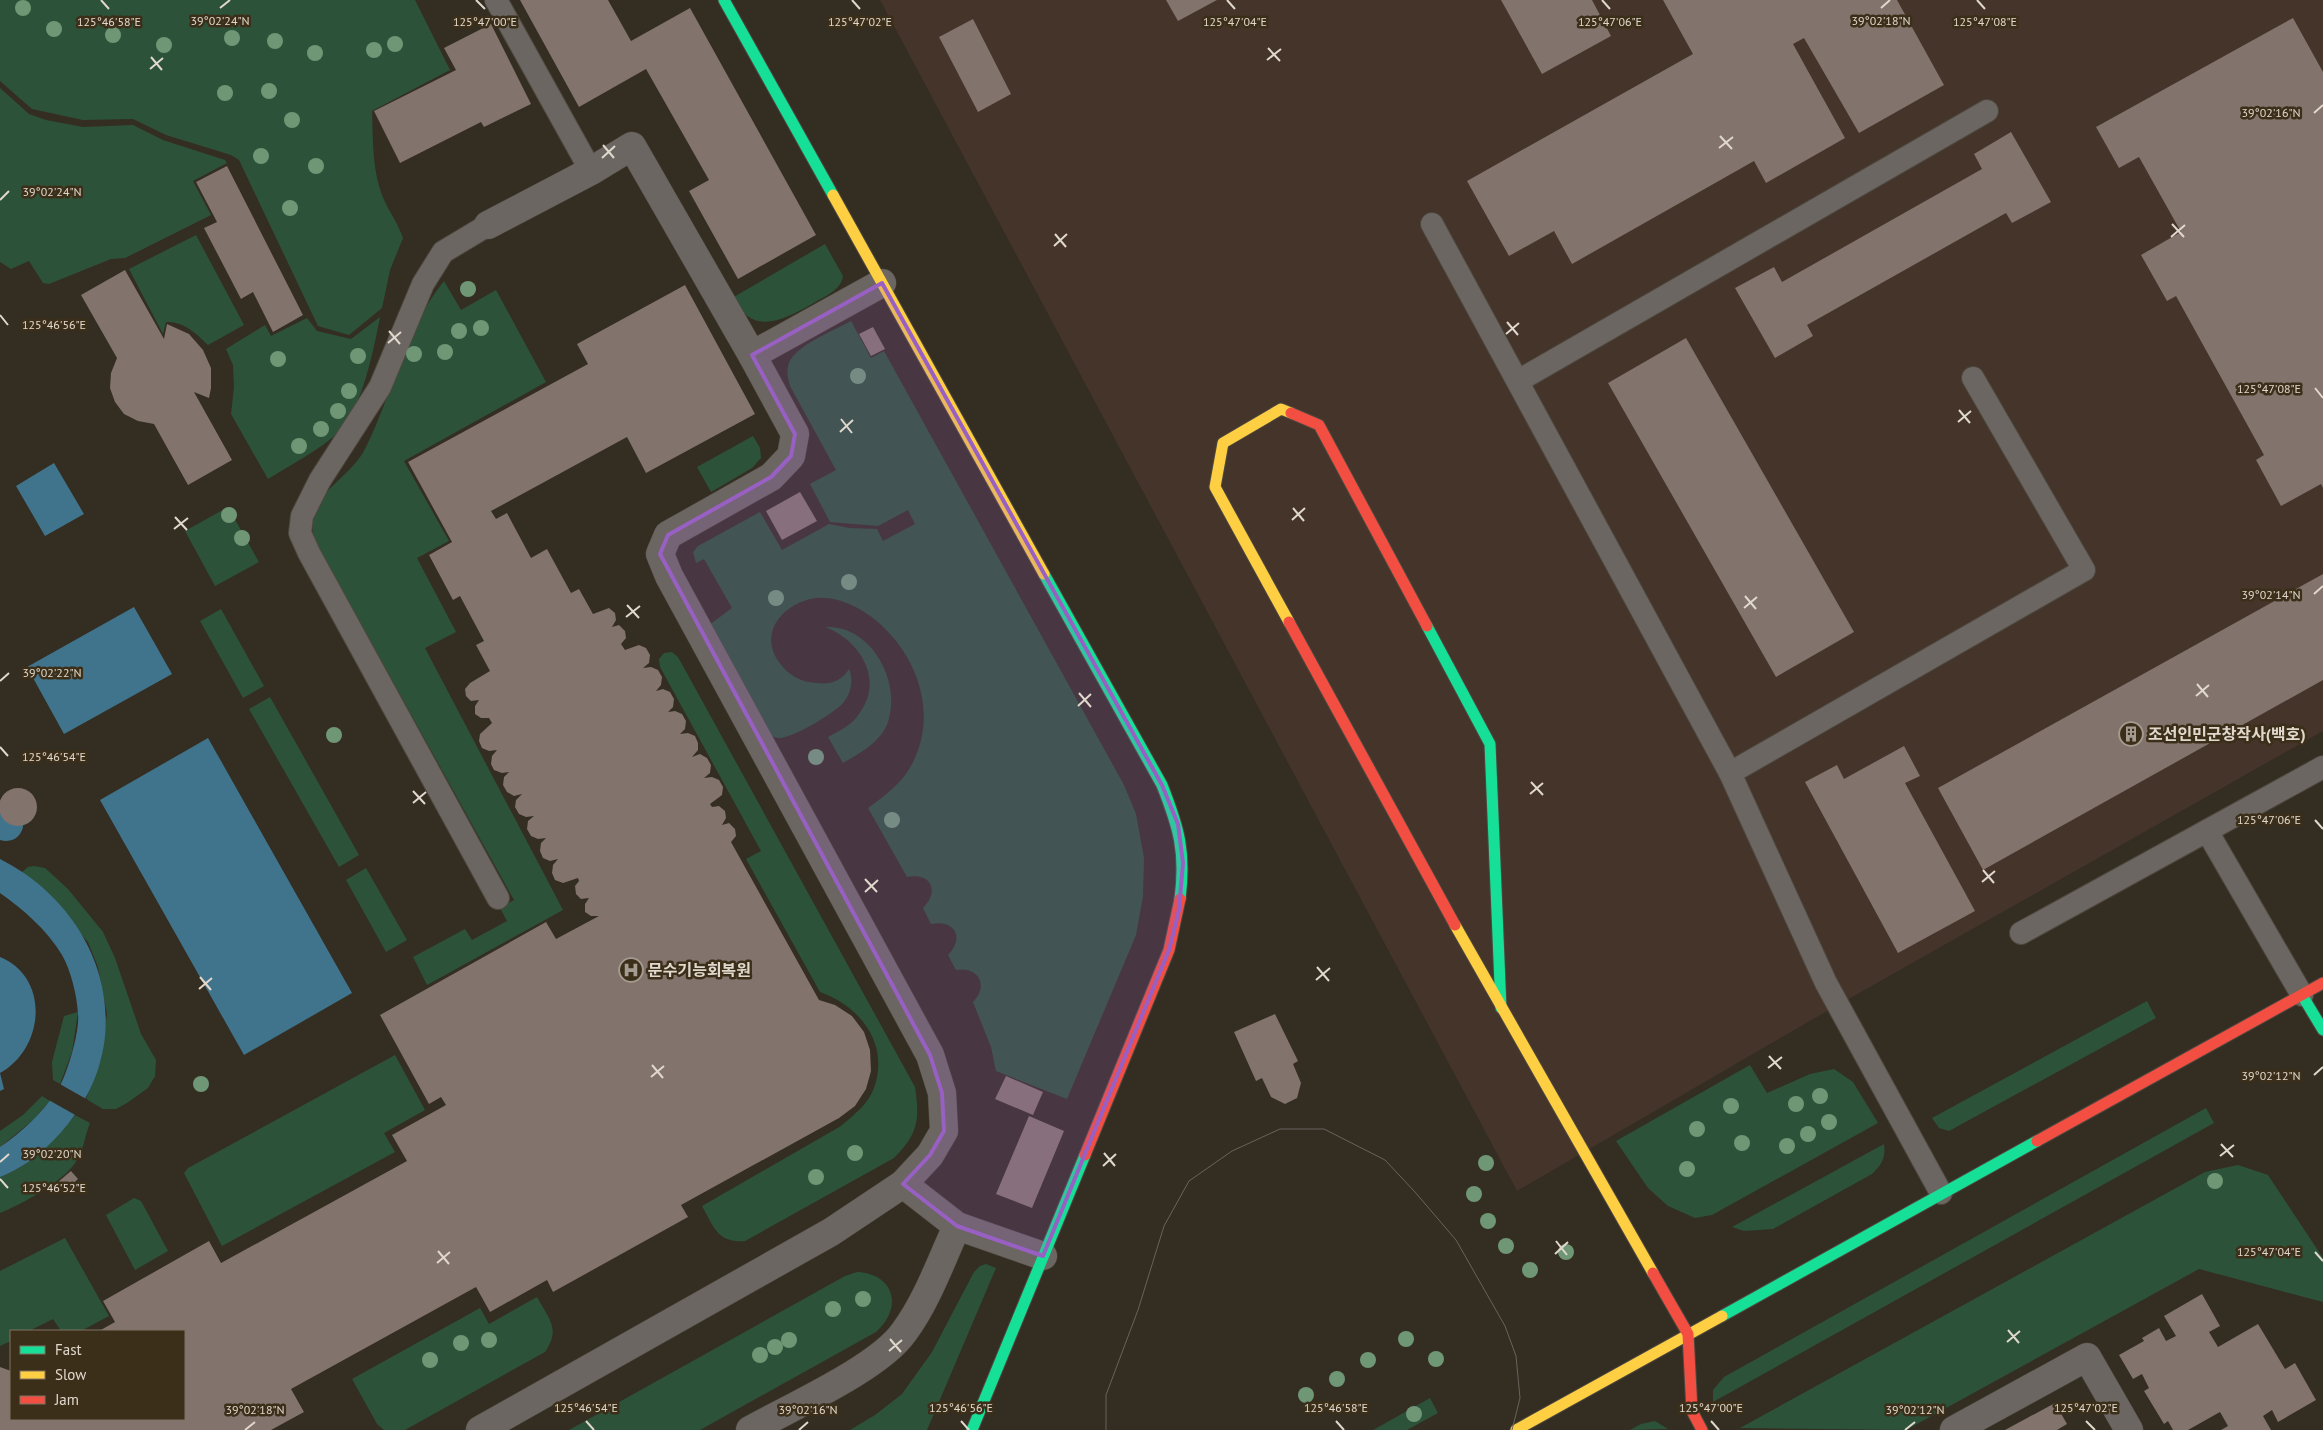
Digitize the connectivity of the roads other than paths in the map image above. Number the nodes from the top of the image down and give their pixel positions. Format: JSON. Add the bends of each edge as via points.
{"nodes":[{"id":1,"x":496,"y":0,"type":"edge"},
{"id":2,"x":724,"y":0,"type":"edge"},
{"id":3,"x":1987,"y":111,"type":"dead end"},
{"id":4,"x":591,"y":171,"type":"junction"},
{"id":5,"x":1432,"y":224,"type":"dead end"},
{"id":6,"x":488,"y":225,"type":"joint"},
{"id":7,"x":882,"y":283,"type":"junction"},
{"id":8,"x":752,"y":355,"type":"junction"},
{"id":9,"x":1973,"y":378,"type":"dead end"},
{"id":10,"x":1518,"y":381,"type":"junction"},
{"id":11,"x":2323,"y":767,"type":"edge"},
{"id":12,"x":1730,"y":773,"type":"junction"},
{"id":13,"x":2207,"y":831,"type":"junction"},
{"id":14,"x":498,"y":898,"type":"dead end"},
{"id":15,"x":2022,"y":933,"type":"dead end"},
{"id":16,"x":2323,"y":983,"type":"edge"},
{"id":17,"x":2302,"y":995,"type":"junction"},
{"id":18,"x":1501,"y":1008,"type":"junction"},
{"id":19,"x":2323,"y":1030,"type":"edge"},
{"id":20,"x":903,"y":1184,"type":"junction"},
{"id":21,"x":1941,"y":1193,"type":"junction"},
{"id":22,"x":957,"y":1226,"type":"junction"},
{"id":23,"x":1043,"y":1256,"type":"junction"},
{"id":24,"x":1688,"y":1334,"type":"junction"},
{"id":25,"x":480,"y":1430,"type":"edge"},
{"id":26,"x":750,"y":1430,"type":"edge"},
{"id":27,"x":972,"y":1430,"type":"edge"},
{"id":28,"x":1516,"y":1430,"type":"edge"},
{"id":29,"x":1702,"y":1430,"type":"edge"},
{"id":30,"x":1954,"y":1430,"type":"edge"},
{"id":31,"x":2129,"y":1430,"type":"edge"}],
"edges":[{"from":1,"to":4,"type":"lane"},
{"from":2,"to":7,"type":"street"},
{"from":3,"to":10,"type":"lane"},
{"from":4,"to":6,"type":"street"},
{"from":4,"to":8,"type":"street","via":[[632,146]]},
{"from":5,"to":10,"type":"lane"},
{"from":6,"to":14,"type":"lane","via":[[443,252],[423,284],[380,387],[320,480],[302,516],[300,533]]},
{"from":7,"to":8,"type":"street"},
{"from":7,"to":23,"type":"street","via":[[1162,785],[1178,824],[1182,872],[1179,910],[1169,950]]},
{"from":8,"to":20,"type":"street","via":[[794,434],[790,456],[771,477],[668,535],[660,554],[668,576],[930,1055],[942,1093],[944,1130],[930,1155]]},
{"from":9,"to":12,"type":"lane","via":[[2084,570]]},
{"from":10,"to":12,"type":"lane"},
{"from":11,"to":13,"type":"lane"},
{"from":12,"to":21,"type":"lane","via":[[1826,983]]},
{"from":13,"to":15,"type":"lane"},
{"from":13,"to":17,"type":"lane"},
{"from":16,"to":17,"type":"street"},
{"from":17,"to":19,"type":"street"},
{"from":17,"to":21,"type":"street"},
{"from":18,"to":18,"type":"street","via":[[1215,487],[1222,443],[1281,409],[1319,425],[1490,744]]},
{"from":18,"to":24,"type":"street"},
{"from":20,"to":22,"type":"street"},
{"from":20,"to":25,"type":"street","via":[[831,1232]]},
{"from":21,"to":24,"type":"street"},
{"from":22,"to":23,"type":"street"},
{"from":22,"to":26,"type":"street","via":[[904,1333],[869,1364]]},
{"from":23,"to":27,"type":"street"},
{"from":24,"to":28,"type":"street"},
{"from":24,"to":29,"type":"street","via":[[1692,1411]]},
{"from":30,"to":31,"type":"street","via":[[2087,1357]]}]}
